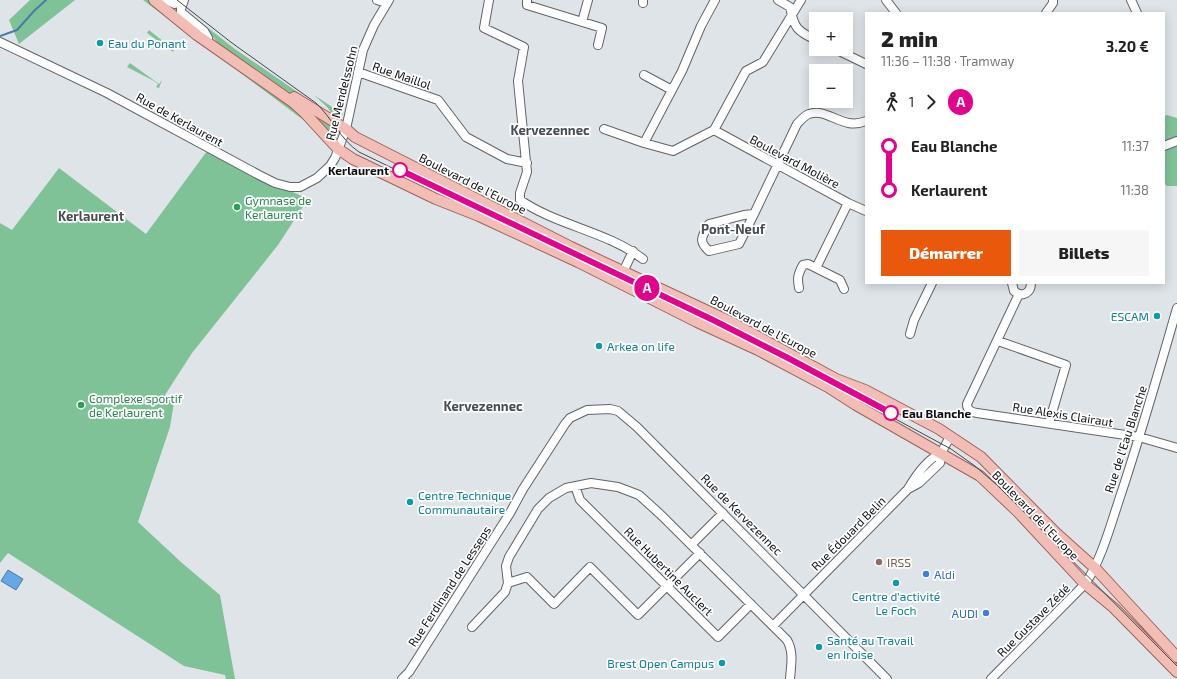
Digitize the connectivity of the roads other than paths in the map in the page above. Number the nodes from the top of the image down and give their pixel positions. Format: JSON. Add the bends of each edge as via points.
{"nodes":[{"id":1,"x":154,"y":0,"type":"edge"},
{"id":2,"x":159,"y":0,"type":"edge"},
{"id":3,"x":166,"y":0,"type":"edge"},
{"id":4,"x":184,"y":0,"type":"edge"},
{"id":5,"x":377,"y":0,"type":"edge"},
{"id":6,"x":489,"y":0,"type":"edge"},
{"id":7,"x":528,"y":0,"type":"edge"},
{"id":8,"x":588,"y":0,"type":"edge"},
{"id":9,"x":715,"y":0,"type":"edge"},
{"id":10,"x":778,"y":0,"type":"edge"},
{"id":11,"x":801,"y":0,"type":"edge"},
{"id":12,"x":886,"y":0,"type":"edge"},
{"id":13,"x":1053,"y":0,"type":"edge"},
{"id":14,"x":1131,"y":0,"type":"edge"},
{"id":15,"x":388,"y":2,"type":"edge"},
{"id":16,"x":895,"y":12,"type":"edge"},
{"id":17,"x":1047,"y":12,"type":"edge"},
{"id":18,"x":1137,"y":12,"type":"edge"},
{"id":19,"x":792,"y":17,"type":"junction"},
{"id":20,"x":582,"y":22,"type":"junction"},
{"id":21,"x":809,"y":36,"type":"edge"},
{"id":22,"x":208,"y":38,"type":"junction"},
{"id":23,"x":0,"y":42,"type":"edge"},
{"id":24,"x":598,"y":45,"type":"dead end"},
{"id":25,"x":849,"y":56,"type":"edge"},
{"id":26,"x":865,"y":64,"type":"edge"},
{"id":27,"x":358,"y":72,"type":"junction"},
{"id":28,"x":644,"y":75,"type":"dead end"},
{"id":29,"x":672,"y":90,"type":"junction"},
{"id":30,"x":865,"y":121,"type":"edge"},
{"id":31,"x":346,"y":129,"type":"junction"},
{"id":32,"x":604,"y":129,"type":"dead end"},
{"id":33,"x":714,"y":130,"type":"junction"},
{"id":34,"x":1177,"y":141,"type":"edge"},
{"id":35,"x":644,"y":143,"type":"junction"},
{"id":36,"x":1165,"y":146,"type":"edge"},
{"id":37,"x":338,"y":149,"type":"junction"},
{"id":38,"x":527,"y":163,"type":"junction"},
{"id":39,"x":778,"y":165,"type":"junction"},
{"id":40,"x":848,"y":203,"type":"junction"},
{"id":41,"x":865,"y":211,"type":"edge"},
{"id":42,"x":754,"y":214,"type":"junction"},
{"id":43,"x":632,"y":251,"type":"junction"},
{"id":44,"x":643,"y":259,"type":"dead end"},
{"id":45,"x":816,"y":268,"type":"junction"},
{"id":46,"x":623,"y":272,"type":"junction"},
{"id":47,"x":932,"y":284,"type":"edge"},
{"id":48,"x":1012,"y":284,"type":"edge"},
{"id":49,"x":1031,"y":284,"type":"edge"},
{"id":50,"x":799,"y":288,"type":"dead end"},
{"id":51,"x":844,"y":289,"type":"dead end"},
{"id":52,"x":1019,"y":294,"type":"junction"},
{"id":53,"x":1177,"y":308,"type":"edge"},
{"id":54,"x":910,"y":334,"type":"dead end"},
{"id":55,"x":998,"y":341,"type":"junction"},
{"id":56,"x":565,"y":424,"type":"joint"},
{"id":57,"x":1049,"y":424,"type":"junction"},
{"id":58,"x":950,"y":437,"type":"junction"},
{"id":59,"x":1139,"y":437,"type":"junction"},
{"id":60,"x":1177,"y":448,"type":"edge"},
{"id":61,"x":941,"y":453,"type":"junction"},
{"id":62,"x":575,"y":486,"type":"junction"},
{"id":63,"x":724,"y":513,"type":"junction"},
{"id":64,"x":691,"y":545,"type":"junction"},
{"id":65,"x":700,"y":554,"type":"junction"},
{"id":66,"x":1090,"y":576,"type":"junction"},
{"id":67,"x":508,"y":583,"type":"junction"},
{"id":68,"x":667,"y":586,"type":"junction"},
{"id":69,"x":804,"y":594,"type":"junction"},
{"id":70,"x":751,"y":604,"type":"junction"},
{"id":71,"x":773,"y":626,"type":"junction"},
{"id":72,"x":472,"y":627,"type":"dead end"},
{"id":73,"x":1177,"y":656,"type":"edge"},
{"id":74,"x":1177,"y":672,"type":"edge"},
{"id":75,"x":402,"y":679,"type":"edge"},
{"id":76,"x":790,"y":679,"type":"edge"},
{"id":77,"x":887,"y":679,"type":"edge"},
{"id":78,"x":991,"y":679,"type":"edge"}],
"edges":[{"from":1,"to":37,"type":"main road","name":"Boulevard de l'Europe","via":[[197,35],[294,104]]},
{"from":2,"to":22,"type":"main road","name":"Boulevard de l'Europe"},
{"from":3,"to":4,"type":"street","via":[[175,4]]},
{"from":4,"to":22,"type":"street","via":[[181,12]]},
{"from":5,"to":15,"type":"street"},
{"from":6,"to":38,"type":"street","via":[[484,28],[524,47],[518,81]]},
{"from":7,"to":20,"type":"street","via":[[527,5]]},
{"from":8,"to":20,"type":"street"},
{"from":9,"to":29,"type":"street"},
{"from":10,"to":19,"type":"street","via":[[790,7]]},
{"from":11,"to":19,"type":"street"},
{"from":12,"to":16,"type":"street"},
{"from":13,"to":17,"type":"street"},
{"from":14,"to":18,"type":"street"},
{"from":15,"to":27,"type":"street","name":"Rue Mendelssohn","via":[[363,50]]},
{"from":19,"to":21,"type":"street","via":[[800,32]]},
{"from":19,"to":33,"type":"street","via":[[763,62],[746,71]]},
{"from":20,"to":24,"type":"street","via":[[602,28]]},
{"from":22,"to":31,"type":"main road","name":"Boulevard de l'Europe","via":[[253,71]]},
{"from":23,"to":37,"type":"street","name":"Rue de Kerlaurent","via":[[107,92],[275,183],[300,187],[317,178],[330,166]]},
{"from":25,"to":26,"type":"street"},
{"from":27,"to":31,"type":"street","name":"Rue Mendelssohn"},
{"from":27,"to":38,"type":"street","name":"Rue Maillol","via":[[438,100],[466,137],[508,159]]},
{"from":28,"to":29,"type":"street"},
{"from":29,"to":35,"type":"street"},
{"from":30,"to":39,"type":"street","via":[[847,124],[821,113],[808,114],[797,124]]},
{"from":31,"to":37,"type":"street","name":"Rue Mendelssohn"},
{"from":31,"to":46,"type":"main road","name":"Boulevard de l'Europe","via":[[355,137],[502,213]]},
{"from":32,"to":35,"type":"street"},
{"from":33,"to":35,"type":"street","via":[[673,151]]},
{"from":33,"to":39,"type":"street","name":"Boulevard Molière"},
{"from":34,"to":36,"type":"street"},
{"from":37,"to":61,"type":"main road","name":"Boulevard de l'Europe","via":[[353,159],[429,196],[578,262],[758,350],[828,387]]},
{"from":38,"to":43,"type":"street","via":[[520,200],[534,209]]},
{"from":39,"to":40,"type":"street","name":"Boulevard Molière"},
{"from":39,"to":42,"type":"street"},
{"from":40,"to":41,"type":"street","name":"Boulevard Molière"},
{"from":40,"to":45,"type":"street"},
{"from":42,"to":42,"type":"street","via":[[709,224],[701,239],[702,245],[709,251],[739,244]]},
{"from":43,"to":44,"type":"street"},
{"from":43,"to":46,"type":"street"},
{"from":45,"to":50,"type":"street","via":[[808,264],[803,265],[797,278]]},
{"from":45,"to":51,"type":"street","via":[[840,280]]},
{"from":46,"to":58,"type":"main road","name":"Boulevard de l'Europe","via":[[729,321],[836,379],[865,390]]},
{"from":47,"to":54,"type":"street"},
{"from":48,"to":52,"type":"street","via":[[1014,291]]},
{"from":49,"to":52,"type":"street","via":[[1028,292]]},
{"from":52,"to":55,"type":"street"},
{"from":53,"to":59,"type":"street","name":"Rue de l'Eau Blanche"},
{"from":55,"to":57,"type":"street","via":[[1066,365]]},
{"from":55,"to":57,"type":"street","name":"Rue Alexis Clairaut","via":[[967,407],[977,413]]},
{"from":56,"to":63,"type":"street","name":"Rue de Kervezennec","via":[[570,418],[587,410],[618,411]]},
{"from":56,"to":75,"type":"street","name":"Rue Ferdinand de Lesseps","via":[[409,672]]},
{"from":57,"to":59,"type":"street","name":"Rue Alexis Clairaut"},
{"from":58,"to":61,"type":"street","name":"Rue Édouard Belin"},
{"from":58,"to":66,"type":"main road","name":"Boulevard de l'Europe","via":[[980,457],[1056,534]]},
{"from":59,"to":60,"type":"street","name":"Rue Alexis Clairaut"},
{"from":59,"to":66,"type":"street","name":"Rue de l'Eau Blanche","via":[[1114,514]]},
{"from":61,"to":66,"type":"main road","name":"Boulevard de l'Europe","via":[[980,476]]},
{"from":61,"to":69,"type":"street","name":"Rue Édouard Belin","via":[[940,462],[919,484],[908,489]]},
{"from":62,"to":64,"type":"street","via":[[591,483],[618,487],[639,495]]},
{"from":62,"to":67,"type":"street","via":[[549,498],[538,509],[506,566]]},
{"from":62,"to":68,"type":"street","name":"Rue Hubertine Auclert","via":[[580,500]]},
{"from":63,"to":64,"type":"street"},
{"from":63,"to":69,"type":"street","name":"Rue de Kervezennec"},
{"from":64,"to":65,"type":"street"},
{"from":65,"to":68,"type":"street"},
{"from":65,"to":70,"type":"street"},
{"from":66,"to":73,"type":"main road","name":"Boulevard de l'Europe"},
{"from":66,"to":74,"type":"main road","name":"Boulevard de l'Europe","via":[[1114,608]]},
{"from":66,"to":78,"type":"street","name":"Rue Gustave Zédé"},
{"from":67,"to":68,"type":"street","via":[[527,577],[554,604],[590,567],[638,615]]},
{"from":67,"to":72,"type":"street","via":[[505,592]]},
{"from":68,"to":70,"type":"street","name":"Rue Hubertine Auclert","via":[[718,637]]},
{"from":69,"to":71,"type":"street","name":"Rue Édouard Belin"},
{"from":69,"to":77,"type":"street","name":"Rue de Kervezennec"},
{"from":70,"to":71,"type":"street"},
{"from":71,"to":76,"type":"street","via":[[791,647]]}]}
